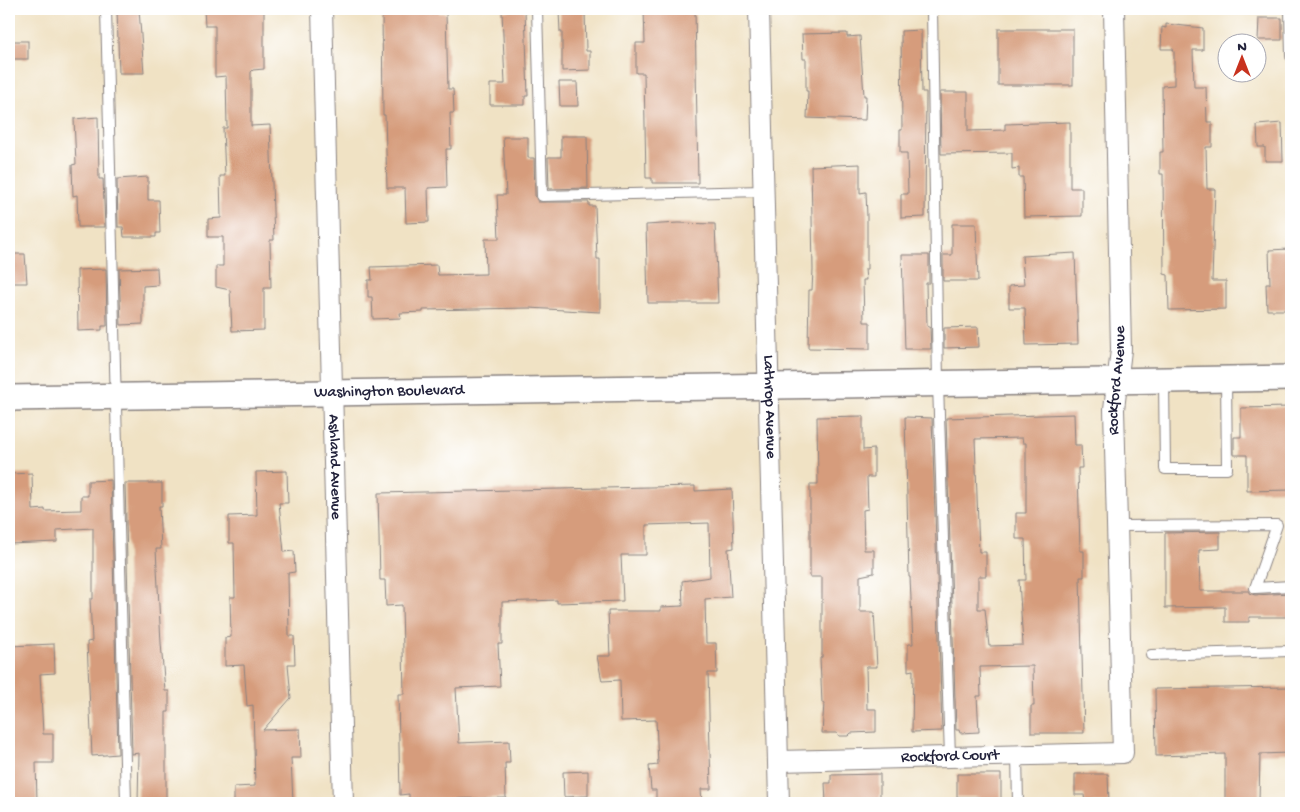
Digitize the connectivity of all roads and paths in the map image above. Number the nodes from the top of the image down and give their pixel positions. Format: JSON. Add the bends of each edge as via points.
{"nodes":[{"id":1,"x":106,"y":9,"type":"edge"},
{"id":2,"x":322,"y":9,"type":"edge"},
{"id":3,"x":537,"y":9,"type":"edge"},
{"id":4,"x":759,"y":9,"type":"edge"},
{"id":5,"x":932,"y":9,"type":"edge"},
{"id":6,"x":1114,"y":9,"type":"edge"},
{"id":7,"x":1290,"y":9,"type":"edge"},
{"id":8,"x":1291,"y":56,"type":"edge"},
{"id":9,"x":764,"y":191,"type":"junction"},
{"id":10,"x":1291,"y":378,"type":"edge"},
{"id":11,"x":1226,"y":379,"type":"junction"},
{"id":12,"x":1117,"y":381,"type":"junction"},
{"id":13,"x":1164,"y":381,"type":"junction"},
{"id":14,"x":938,"y":384,"type":"junction"},
{"id":15,"x":768,"y":386,"type":"junction"},
{"id":16,"x":334,"y":394,"type":"junction"},
{"id":17,"x":115,"y":397,"type":"junction"},
{"id":18,"x":9,"y":398,"type":"edge"},
{"id":19,"x":1117,"y":526,"type":"junction"},
{"id":20,"x":1291,"y":586,"type":"edge"},
{"id":21,"x":1291,"y":651,"type":"edge"},
{"id":22,"x":1151,"y":655,"type":"dead end"},
{"id":23,"x":1123,"y":753,"type":"joint"},
{"id":24,"x":1017,"y":756,"type":"junction"},
{"id":25,"x":950,"y":757,"type":"junction"},
{"id":26,"x":778,"y":761,"type":"junction"},
{"id":27,"x":126,"y":803,"type":"edge"},
{"id":28,"x":343,"y":803,"type":"edge"},
{"id":29,"x":779,"y":803,"type":"edge"},
{"id":30,"x":1018,"y":803,"type":"edge"}],
"edges":[{"from":1,"to":17,"type":"lane"},
{"from":2,"to":16,"type":"street","name":"Ashland Avenue"},
{"from":3,"to":9,"type":"lane","via":[[542,196]]},
{"from":4,"to":9,"type":"street","name":"Lathrop Avenue"},
{"from":5,"to":14,"type":"lane"},
{"from":6,"to":12,"type":"street","name":"Rockford Avenue","via":[[1121,350]]},
{"from":7,"to":8,"type":"lane"},
{"from":9,"to":15,"type":"street","name":"Lathrop Avenue"},
{"from":10,"to":11,"type":"street","name":"Washington Boulevard"},
{"from":11,"to":13,"type":"street","name":"Washington Boulevard"},
{"from":11,"to":13,"type":"lane","via":[[1227,469],[1165,470]]},
{"from":12,"to":13,"type":"street","name":"Washington Boulevard"},
{"from":12,"to":14,"type":"street","name":"Washington Boulevard"},
{"from":12,"to":19,"type":"street","name":"Rockford Avenue","via":[[1114,409]]},
{"from":14,"to":15,"type":"street","name":"Washington Boulevard"},
{"from":14,"to":25,"type":"lane"},
{"from":15,"to":16,"type":"street","name":"Washington Boulevard"},
{"from":15,"to":26,"type":"street","name":"Lathrop Avenue"},
{"from":16,"to":17,"type":"street","name":"Washington Boulevard"},
{"from":16,"to":28,"type":"street","name":"Ashland Avenue"},
{"from":17,"to":18,"type":"street","name":"Washington Boulevard"},
{"from":17,"to":27,"type":"lane"},
{"from":19,"to":20,"type":"lane","via":[[1277,525],[1255,588]]},
{"from":19,"to":23,"type":"street","name":"Rockford Avenue"},
{"from":21,"to":22,"type":"lane"},
{"from":23,"to":24,"type":"street","name":"Rockford Court"},
{"from":24,"to":25,"type":"street","name":"Rockford Court"},
{"from":24,"to":30,"type":"lane"},
{"from":25,"to":26,"type":"street","name":"Rockford Court"},
{"from":26,"to":29,"type":"street","name":"Lathrop Avenue"}]}
